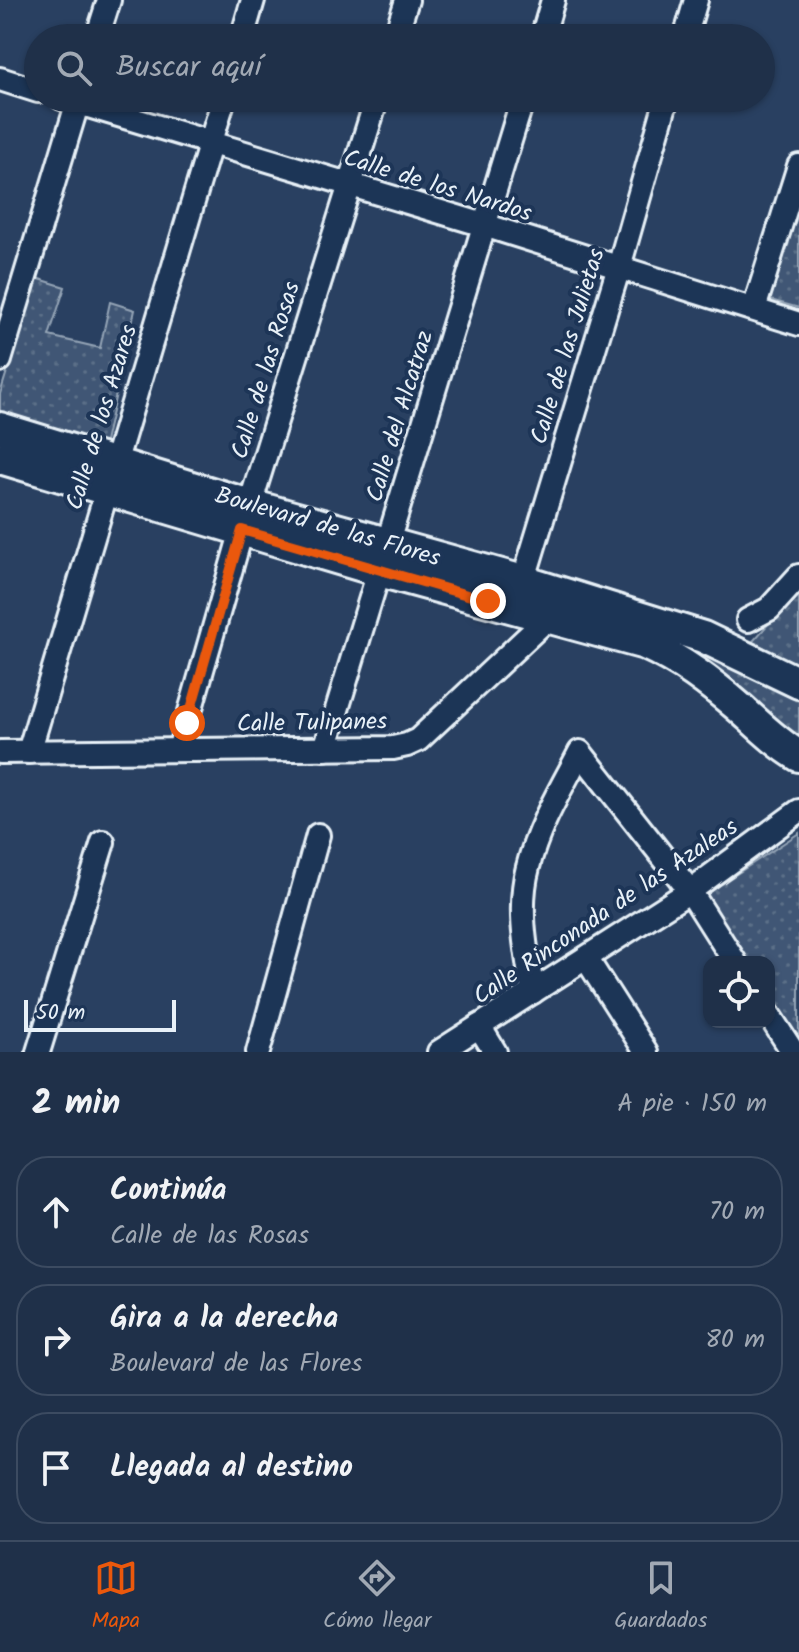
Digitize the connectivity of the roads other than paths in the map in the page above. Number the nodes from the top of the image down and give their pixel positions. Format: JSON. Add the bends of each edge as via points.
{"nodes":[{"id":1,"x":109,"y":0,"type":"edge"},
{"id":2,"x":253,"y":0,"type":"edge"},
{"id":3,"x":407,"y":0,"type":"edge"},
{"id":4,"x":553,"y":0,"type":"edge"},
{"id":5,"x":696,"y":0,"type":"edge"},
{"id":6,"x":101,"y":24,"type":"edge"},
{"id":7,"x":246,"y":24,"type":"edge"},
{"id":8,"x":399,"y":24,"type":"edge"},
{"id":9,"x":546,"y":24,"type":"edge"},
{"id":10,"x":689,"y":24,"type":"edge"},
{"id":11,"x":0,"y":79,"type":"edge"},
{"id":12,"x":24,"y":87,"type":"edge"},
{"id":13,"x":70,"y":112,"type":"edge"},
{"id":14,"x":111,"y":112,"type":"edge"},
{"id":15,"x":220,"y":112,"type":"edge"},
{"id":16,"x":372,"y":112,"type":"edge"},
{"id":17,"x":519,"y":112,"type":"edge"},
{"id":18,"x":663,"y":112,"type":"edge"},
{"id":19,"x":210,"y":143,"type":"junction"},
{"id":20,"x":799,"y":166,"type":"edge"},
{"id":21,"x":349,"y":185,"type":"junction"},
{"id":22,"x":484,"y":225,"type":"junction"},
{"id":23,"x":619,"y":267,"type":"junction"},
{"id":24,"x":754,"y":309,"type":"junction"},
{"id":25,"x":799,"y":324,"type":"edge"},
{"id":26,"x":0,"y":360,"type":"edge"},
{"id":27,"x":0,"y":428,"type":"edge"},
{"id":28,"x":0,"y":458,"type":"edge"},
{"id":29,"x":110,"y":476,"type":"junction"},
{"id":30,"x":246,"y":517,"type":"junction"},
{"id":31,"x":383,"y":557,"type":"junction"},
{"id":32,"x":799,"y":576,"type":"edge"},
{"id":33,"x":519,"y":595,"type":"junction"},
{"id":34,"x":553,"y":605,"type":"junction"},
{"id":35,"x":748,"y":620,"type":"dead end"},
{"id":36,"x":651,"y":634,"type":"junction"},
{"id":37,"x":799,"y":683,"type":"edge"},
{"id":38,"x":325,"y":749,"type":"junction"},
{"id":39,"x":179,"y":750,"type":"junction"},
{"id":40,"x":0,"y":752,"type":"edge"},
{"id":41,"x":29,"y":752,"type":"junction"},
{"id":42,"x":799,"y":756,"type":"edge"},
{"id":43,"x":799,"y":811,"type":"edge"},
{"id":44,"x":318,"y":835,"type":"dead end"},
{"id":45,"x":103,"y":842,"type":"dead end"},
{"id":46,"x":690,"y":891,"type":"junction"},
{"id":47,"x":731,"y":956,"type":"edge"},
{"id":48,"x":586,"y":958,"type":"junction"},
{"id":49,"x":533,"y":992,"type":"junction"},
{"id":50,"x":775,"y":1024,"type":"edge"},
{"id":51,"x":479,"y":1026,"type":"junction"},
{"id":52,"x":38,"y":1052,"type":"edge"},
{"id":53,"x":258,"y":1052,"type":"edge"},
{"id":54,"x":439,"y":1052,"type":"edge"},
{"id":55,"x":495,"y":1052,"type":"edge"},
{"id":56,"x":646,"y":1052,"type":"edge"},
{"id":57,"x":793,"y":1052,"type":"edge"}],
"edges":[{"from":1,"to":6,"type":"street"},
{"from":2,"to":7,"type":"street"},
{"from":3,"to":8,"type":"street"},
{"from":4,"to":9,"type":"street"},
{"from":5,"to":10,"type":"street"},
{"from":11,"to":12,"type":"street"},
{"from":13,"to":26,"type":"street"},
{"from":14,"to":19,"type":"street","name":"Calle de los Nardos"},
{"from":15,"to":19,"type":"street","name":"Calle de los Azares"},
{"from":16,"to":21,"type":"street","name":"Calle de las Rosas"},
{"from":17,"to":22,"type":"street","name":"Calle del Alcatraz"},
{"from":18,"to":23,"type":"street","name":"Calle de las Julietas"},
{"from":19,"to":21,"type":"street","name":"Calle de los Nardos"},
{"from":19,"to":29,"type":"street","name":"Calle de los Azares"},
{"from":20,"to":24,"type":"street"},
{"from":21,"to":22,"type":"street","name":"Calle de los Nardos"},
{"from":21,"to":30,"type":"street","name":"Calle de las Rosas"},
{"from":22,"to":23,"type":"street","name":"Calle de los Nardos"},
{"from":22,"to":31,"type":"street","name":"Calle del Alcatraz"},
{"from":23,"to":24,"type":"street","name":"Calle de los Nardos"},
{"from":23,"to":33,"type":"street","name":"Calle de las Julietas"},
{"from":24,"to":25,"type":"street","name":"Calle de los Nardos"},
{"from":27,"to":29,"type":"street","name":"Boulevard de las Flores"},
{"from":28,"to":29,"type":"street","name":"Boulevard de las Flores"},
{"from":29,"to":30,"type":"street","name":"Boulevard de las Flores"},
{"from":29,"to":41,"type":"street","name":"Calle de los Azares"},
{"from":30,"to":31,"type":"street","name":"Boulevard de las Flores"},
{"from":30,"to":39,"type":"street","name":"Calle de las Rosas"},
{"from":31,"to":33,"type":"street","name":"Boulevard de las Flores"},
{"from":31,"to":38,"type":"street","name":"Calle del Alcatraz"},
{"from":32,"to":35,"type":"street","via":[[769,609]]},
{"from":33,"to":34,"type":"street","name":"Boulevard de las Flores"},
{"from":34,"to":36,"type":"street","name":"Boulevard de las Flores"},
{"from":34,"to":38,"type":"street","name":"Calle Tulipanes","via":[[418,740],[393,748]]},
{"from":36,"to":37,"type":"street","via":[[703,637]]},
{"from":36,"to":42,"type":"street","via":[[668,655]]},
{"from":38,"to":39,"type":"street","name":"Calle Tulipanes"},
{"from":39,"to":41,"type":"street","name":"Calle Tulipanes"},
{"from":40,"to":41,"type":"street","name":"Calle Tulipanes"},
{"from":43,"to":46,"type":"street","name":"Calle Rinconada de las Azaleas"},
{"from":44,"to":53,"type":"street"},
{"from":45,"to":52,"type":"street"},
{"from":46,"to":47,"type":"street"},
{"from":46,"to":48,"type":"street","name":"Calle Rinconada de las Azaleas"},
{"from":46,"to":49,"type":"street","via":[[580,752],[527,868],[523,912]]},
{"from":48,"to":49,"type":"street","name":"Calle Rinconada de las Azaleas"},
{"from":48,"to":56,"type":"street"},
{"from":49,"to":51,"type":"street","name":"Calle Rinconada de las Azaleas"},
{"from":50,"to":57,"type":"street"},
{"from":51,"to":54,"type":"street","name":"Calle Rinconada de las Azaleas"},
{"from":51,"to":55,"type":"street"}]}
